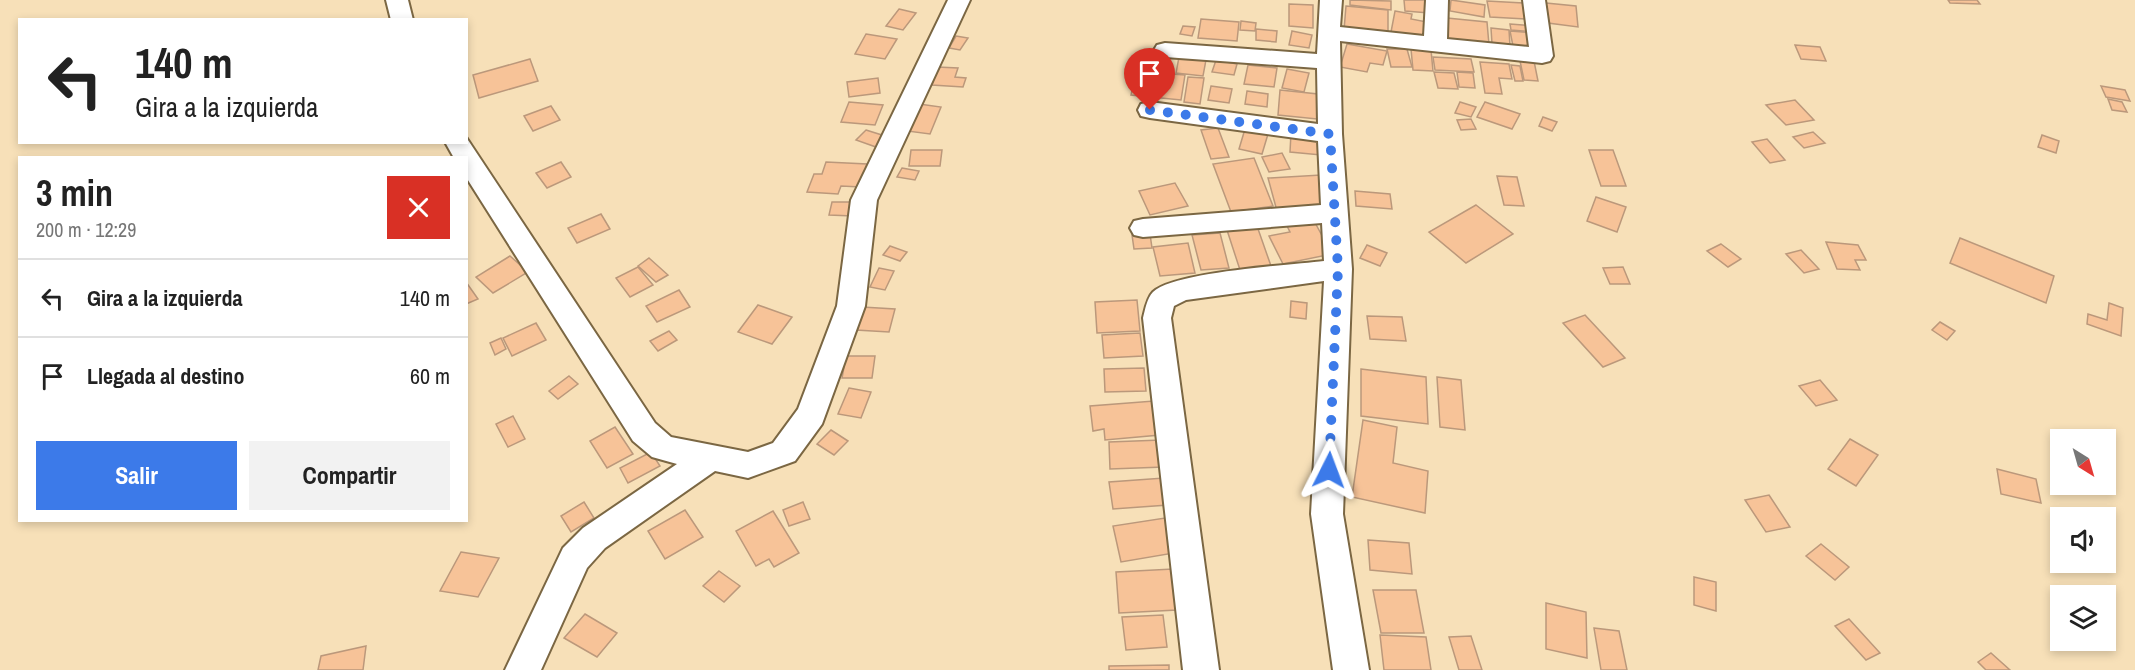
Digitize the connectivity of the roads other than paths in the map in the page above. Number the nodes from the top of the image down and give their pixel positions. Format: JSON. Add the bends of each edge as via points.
{"nodes":[{"id":1,"x":397,"y":0,"type":"edge"},
{"id":2,"x":959,"y":0,"type":"edge"},
{"id":3,"x":1330,"y":0,"type":"edge"},
{"id":4,"x":1437,"y":0,"type":"edge"},
{"id":5,"x":1534,"y":0,"type":"edge"},
{"id":6,"x":402,"y":18,"type":"edge"},
{"id":7,"x":1328,"y":33,"type":"junction"},
{"id":8,"x":1435,"y":45,"type":"junction"},
{"id":9,"x":1165,"y":50,"type":"dead end"},
{"id":10,"x":1329,"y":62,"type":"junction"},
{"id":11,"x":1150,"y":110,"type":"dead end"},
{"id":12,"x":1330,"y":134,"type":"junction"},
{"id":13,"x":468,"y":159,"type":"edge"},
{"id":14,"x":1336,"y":213,"type":"junction"},
{"id":15,"x":1143,"y":228,"type":"dead end"},
{"id":16,"x":1338,"y":269,"type":"junction"},
{"id":17,"x":713,"y":456,"type":"junction"},
{"id":18,"x":523,"y":670,"type":"edge"},
{"id":19,"x":1201,"y":670,"type":"edge"},
{"id":20,"x":1351,"y":670,"type":"edge"}],
"edges":[{"from":1,"to":6,"type":"street"},
{"from":2,"to":17,"type":"street","via":[[864,200],[851,306],[811,415],[784,452],[748,465]]},
{"from":3,"to":7,"type":"street"},
{"from":4,"to":8,"type":"street"},
{"from":5,"to":8,"type":"street","via":[[1542,56]]},
{"from":7,"to":8,"type":"street"},
{"from":7,"to":10,"type":"street"},
{"from":9,"to":10,"type":"street"},
{"from":10,"to":12,"type":"street"},
{"from":11,"to":12,"type":"street"},
{"from":12,"to":14,"type":"street"},
{"from":13,"to":17,"type":"street","via":[[644,432],[663,448]]},
{"from":14,"to":15,"type":"street"},
{"from":14,"to":16,"type":"street"},
{"from":16,"to":19,"type":"street","via":[[1180,290],[1162,300],[1157,318]]},
{"from":16,"to":20,"type":"street","via":[[1327,514]]},
{"from":17,"to":18,"type":"street","via":[[594,538],[575,558]]}]}
